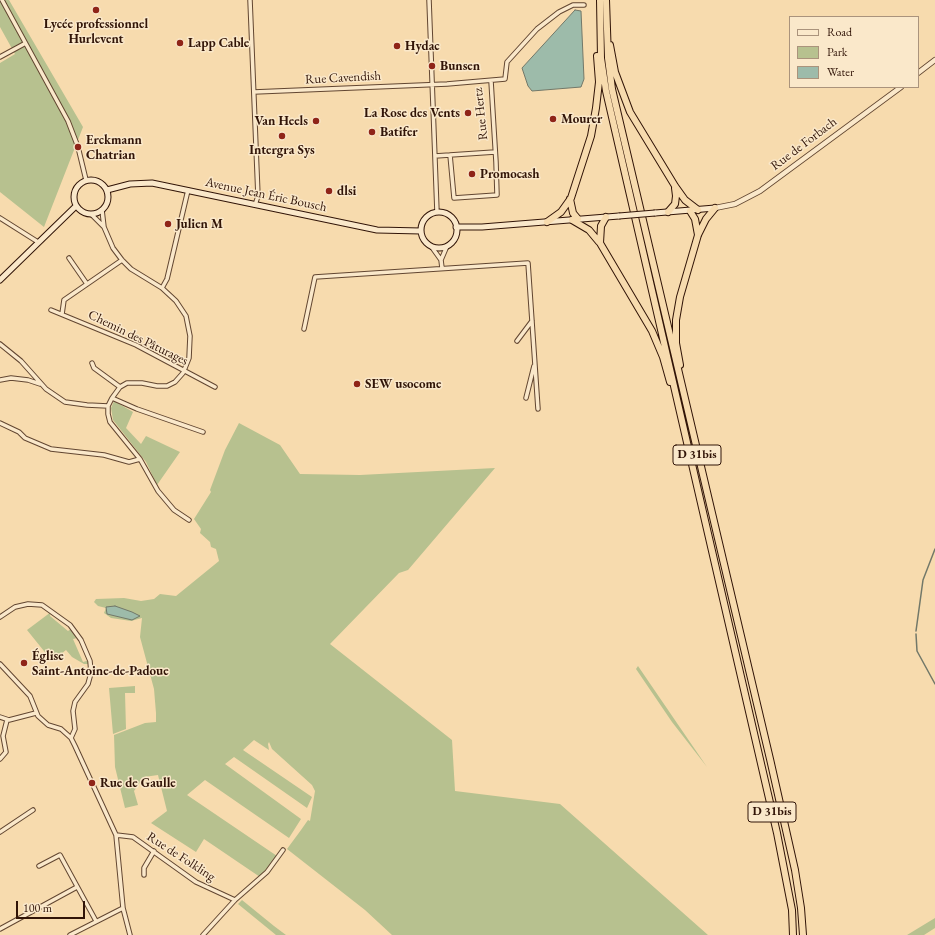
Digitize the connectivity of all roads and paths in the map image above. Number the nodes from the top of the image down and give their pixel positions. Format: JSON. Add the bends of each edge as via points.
{"nodes":[{"id":1,"x":2,"y":0,"type":"edge"},
{"id":2,"x":250,"y":0,"type":"edge"},
{"id":3,"x":430,"y":0,"type":"edge"},
{"id":4,"x":600,"y":0,"type":"edge"},
{"id":5,"x":606,"y":0,"type":"edge"},
{"id":6,"x":584,"y":5,"type":"dead end"},
{"id":7,"x":602,"y":14,"type":"junction"},
{"id":8,"x":24,"y":44,"type":"junction"},
{"id":9,"x":0,"y":57,"type":"edge"},
{"id":10,"x":935,"y":60,"type":"edge"},
{"id":11,"x":919,"y":73,"type":"edge"},
{"id":12,"x":491,"y":82,"type":"junction"},
{"id":13,"x":432,"y":84,"type":"junction"},
{"id":14,"x":900,"y":88,"type":"edge"},
{"id":15,"x":254,"y":92,"type":"junction"},
{"id":16,"x":495,"y":152,"type":"junction"},
{"id":17,"x":450,"y":155,"type":"junction"},
{"id":18,"x":435,"y":156,"type":"junction"},
{"id":19,"x":86,"y":180,"type":"junction"},
{"id":20,"x":675,"y":186,"type":"junction"},
{"id":21,"x":107,"y":190,"type":"junction"},
{"id":22,"x":188,"y":190,"type":"junction"},
{"id":23,"x":570,"y":198,"type":"junction"},
{"id":24,"x":255,"y":205,"type":"junction"},
{"id":25,"x":76,"y":206,"type":"junction"},
{"id":26,"x":715,"y":208,"type":"junction"},
{"id":27,"x":102,"y":210,"type":"junction"},
{"id":28,"x":698,"y":210,"type":"junction"},
{"id":29,"x":690,"y":211,"type":"junction"},
{"id":30,"x":437,"y":212,"type":"junction"},
{"id":31,"x":668,"y":212,"type":"junction"},
{"id":32,"x":91,"y":214,"type":"junction"},
{"id":33,"x":606,"y":217,"type":"junction"},
{"id":34,"x":0,"y":218,"type":"edge"},
{"id":35,"x":575,"y":220,"type":"junction"},
{"id":36,"x":547,"y":222,"type":"junction"},
{"id":37,"x":104,"y":227,"type":"junction"},
{"id":38,"x":456,"y":227,"type":"junction"},
{"id":39,"x":421,"y":231,"type":"junction"},
{"id":40,"x":698,"y":235,"type":"junction"},
{"id":41,"x":38,"y":242,"type":"junction"},
{"id":42,"x":600,"y":243,"type":"junction"},
{"id":43,"x":431,"y":246,"type":"junction"},
{"id":44,"x":447,"y":246,"type":"junction"},
{"id":45,"x":69,"y":258,"type":"dead end"},
{"id":46,"x":122,"y":260,"type":"junction"},
{"id":47,"x":441,"y":260,"type":"junction"},
{"id":48,"x":442,"y":268,"type":"junction"},
{"id":49,"x":0,"y":280,"type":"edge"},
{"id":50,"x":88,"y":284,"type":"junction"},
{"id":51,"x":162,"y":288,"type":"junction"},
{"id":52,"x":52,"y":310,"type":"dead end"},
{"id":53,"x":62,"y":314,"type":"junction"},
{"id":54,"x":532,"y":321,"type":"junction"},
{"id":55,"x":304,"y":329,"type":"dead end"},
{"id":56,"x":516,"y":341,"type":"dead end"},
{"id":57,"x":0,"y":344,"type":"edge"},
{"id":58,"x":535,"y":362,"type":"junction"},
{"id":59,"x":92,"y":363,"type":"dead end"},
{"id":60,"x":184,"y":371,"type":"junction"},
{"id":61,"x":0,"y":380,"type":"edge"},
{"id":62,"x":42,"y":385,"type":"junction"},
{"id":63,"x":120,"y":387,"type":"junction"},
{"id":64,"x":215,"y":387,"type":"dead end"},
{"id":65,"x":682,"y":391,"type":"junction"},
{"id":66,"x":112,"y":398,"type":"junction"},
{"id":67,"x":526,"y":398,"type":"dead end"},
{"id":68,"x":108,"y":406,"type":"junction"},
{"id":69,"x":538,"y":409,"type":"dead end"},
{"id":70,"x":0,"y":423,"type":"edge"},
{"id":71,"x":683,"y":424,"type":"junction"},
{"id":72,"x":203,"y":432,"type":"dead end"},
{"id":73,"x":140,"y":459,"type":"junction"},
{"id":74,"x":189,"y":520,"type":"dead end"},
{"id":75,"x":0,"y":616,"type":"edge"},
{"id":76,"x":0,"y":664,"type":"edge"},
{"id":77,"x":36,"y":713,"type":"junction"},
{"id":78,"x":0,"y":717,"type":"edge"},
{"id":79,"x":7,"y":720,"type":"junction"},
{"id":80,"x":71,"y":738,"type":"junction"},
{"id":81,"x":0,"y":759,"type":"edge"},
{"id":82,"x":33,"y":810,"type":"dead end"},
{"id":83,"x":0,"y":832,"type":"edge"},
{"id":84,"x":116,"y":835,"type":"junction"},
{"id":85,"x":283,"y":850,"type":"dead end"},
{"id":86,"x":154,"y":851,"type":"junction"},
{"id":87,"x":39,"y":866,"type":"dead end"},
{"id":88,"x":144,"y":875,"type":"dead end"},
{"id":89,"x":77,"y":887,"type":"junction"},
{"id":90,"x":235,"y":900,"type":"junction"},
{"id":91,"x":123,"y":908,"type":"junction"},
{"id":92,"x":96,"y":921,"type":"junction"},
{"id":93,"x":0,"y":929,"type":"edge"},
{"id":94,"x":70,"y":935,"type":"edge"},
{"id":95,"x":130,"y":935,"type":"edge"},
{"id":96,"x":203,"y":935,"type":"edge"},
{"id":97,"x":794,"y":935,"type":"edge"},
{"id":98,"x":803,"y":935,"type":"edge"}],
"edges":[{"from":1,"to":8,"type":"street"},
{"from":2,"to":15,"type":"street"},
{"from":3,"to":13,"type":"street"},
{"from":4,"to":7,"type":"highway","number":"D 31bis"},
{"from":5,"to":7,"type":"highway","number":"D 31bis"},
{"from":6,"to":12,"type":"street","via":[[573,5],[559,12],[537,29],[507,62],[505,79]]},
{"from":7,"to":20,"type":"highway","via":[[627,106]]},
{"from":7,"to":23,"type":"highway","via":[[596,35],[599,82],[596,108],[590,136]]},
{"from":7,"to":65,"type":"highway","number":"D 31bis","via":[[612,89]]},
{"from":7,"to":71,"type":"highway","number":"D 31bis","via":[[601,58],[606,91]]},
{"from":8,"to":9,"type":"street"},
{"from":8,"to":19,"type":"street","via":[[68,121]]},
{"from":10,"to":11,"type":"street"},
{"from":12,"to":13,"type":"street","name":"Rue Hertz"},
{"from":12,"to":16,"type":"street","name":"Rue Hertz"},
{"from":13,"to":15,"type":"street","name":"Rue Cavendish"},
{"from":13,"to":18,"type":"street"},
{"from":14,"to":26,"type":"street","name":"Rue de Forbach","via":[[760,191],[735,204]]},
{"from":15,"to":24,"type":"street","via":[[258,196]]},
{"from":16,"to":17,"type":"street","name":"Rue Hertz"},
{"from":16,"to":17,"type":"street","name":"Rue Hertz","via":[[497,195],[454,198]]},
{"from":17,"to":18,"type":"street"},
{"from":18,"to":30,"type":"street"},
{"from":19,"to":21,"type":"main road","via":[[96,180]]},
{"from":19,"to":25,"type":"main road","via":[[75,190],[73,196]]},
{"from":20,"to":28,"type":"highway","via":[[685,200]]},
{"from":20,"to":31,"type":"highway","via":[[674,204]]},
{"from":21,"to":22,"type":"main road","name":"Avenue Jean Éric Bousch","via":[[130,184],[152,183]]},
{"from":21,"to":27,"type":"main road","via":[[108,201]]},
{"from":22,"to":24,"type":"main road","name":"Avenue Jean Éric Bousch"},
{"from":22,"to":51,"type":"street","via":[[167,279]]},
{"from":23,"to":35,"type":"highway"},
{"from":23,"to":36,"type":"highway","via":[[561,212]]},
{"from":24,"to":39,"type":"main road","name":"Avenue Jean Éric Bousch","via":[[377,230]]},
{"from":25,"to":32,"type":"main road"},
{"from":25,"to":41,"type":"main road"},
{"from":26,"to":28,"type":"main road"},
{"from":26,"to":40,"type":"highway"},
{"from":27,"to":32,"type":"main road"},
{"from":27,"to":37,"type":"street"},
{"from":28,"to":29,"type":"main road"},
{"from":29,"to":31,"type":"main road"},
{"from":29,"to":40,"type":"highway","via":[[695,219]]},
{"from":30,"to":38,"type":"main road","via":[[450,216]]},
{"from":30,"to":39,"type":"main road","via":[[426,218]]},
{"from":31,"to":33,"type":"main road","bridge":true},
{"from":32,"to":37,"type":"street"},
{"from":33,"to":35,"type":"main road"},
{"from":33,"to":42,"type":"highway","via":[[601,226]]},
{"from":34,"to":41,"type":"street"},
{"from":35,"to":36,"type":"main road"},
{"from":35,"to":42,"type":"highway","via":[[589,230]]},
{"from":36,"to":38,"type":"main road"},
{"from":37,"to":46,"type":"street","via":[[113,248]]},
{"from":38,"to":44,"type":"main road","via":[[456,235]]},
{"from":39,"to":43,"type":"main road"},
{"from":40,"to":65,"type":"highway","via":[[676,320]]},
{"from":41,"to":49,"type":"main road"},
{"from":42,"to":71,"type":"highway","via":[[652,331],[663,357]]},
{"from":43,"to":44,"type":"main road"},
{"from":43,"to":47,"type":"street"},
{"from":44,"to":47,"type":"street"},
{"from":45,"to":50,"type":"street"},
{"from":46,"to":50,"type":"street"},
{"from":46,"to":51,"type":"street"},
{"from":47,"to":48,"type":"street"},
{"from":48,"to":54,"type":"street","via":[[528,263]]},
{"from":48,"to":55,"type":"street","via":[[315,278]]},
{"from":50,"to":53,"type":"street","via":[[64,300]]},
{"from":51,"to":60,"type":"street","via":[[176,301],[186,316],[190,336]]},
{"from":52,"to":53,"type":"street","name":"Chemin des Pâturages"},
{"from":53,"to":60,"type":"street","name":"Chemin des Pâturages","via":[[136,345]]},
{"from":54,"to":56,"type":"street"},
{"from":54,"to":58,"type":"street"},
{"from":57,"to":62,"type":"street"},
{"from":58,"to":67,"type":"street"},
{"from":58,"to":69,"type":"street"},
{"from":59,"to":63,"type":"street","via":[[94,368]]},
{"from":60,"to":63,"type":"street","via":[[175,382],[167,386],[142,383]]},
{"from":60,"to":64,"type":"street","name":"Chemin des Pâturages"},
{"from":61,"to":62,"type":"street","via":[[28,380]]},
{"from":62,"to":68,"type":"street","via":[[65,402]]},
{"from":63,"to":66,"type":"street"},
{"from":65,"to":98,"type":"highway","number":"D 31bis","via":[[795,870]]},
{"from":66,"to":68,"type":"street"},
{"from":66,"to":72,"type":"street"},
{"from":68,"to":73,"type":"street","via":[[110,422]]},
{"from":70,"to":73,"type":"street","via":[[25,438],[51,449],[104,455],[129,462]]},
{"from":71,"to":97,"type":"highway","number":"D 31bis","via":[[777,833],[792,910]]},
{"from":73,"to":74,"type":"street","via":[[158,491],[174,510]]},
{"from":75,"to":80,"type":"street","via":[[15,607],[28,604],[42,606],[70,625],[86,650],[91,673],[88,684],[75,702],[75,729]]},
{"from":76,"to":77,"type":"street","via":[[30,696]]},
{"from":77,"to":79,"type":"street"},
{"from":77,"to":80,"type":"street","via":[[48,725],[61,729]]},
{"from":78,"to":79,"type":"street"},
{"from":79,"to":81,"type":"street","via":[[3,736],[6,752]]},
{"from":80,"to":84,"type":"street"},
{"from":82,"to":83,"type":"street"},
{"from":84,"to":86,"type":"street","name":"Rue de Folkling","via":[[133,837]]},
{"from":84,"to":91,"type":"street"},
{"from":85,"to":90,"type":"street","via":[[267,872]]},
{"from":86,"to":88,"type":"street","via":[[144,868]]},
{"from":86,"to":90,"type":"street","name":"Rue de Folkling","via":[[196,882]]},
{"from":87,"to":89,"type":"street","via":[[60,855]]},
{"from":89,"to":92,"type":"street"},
{"from":89,"to":93,"type":"street"},
{"from":90,"to":96,"type":"street"},
{"from":91,"to":92,"type":"street"},
{"from":91,"to":95,"type":"street"},
{"from":92,"to":94,"type":"street"}]}
